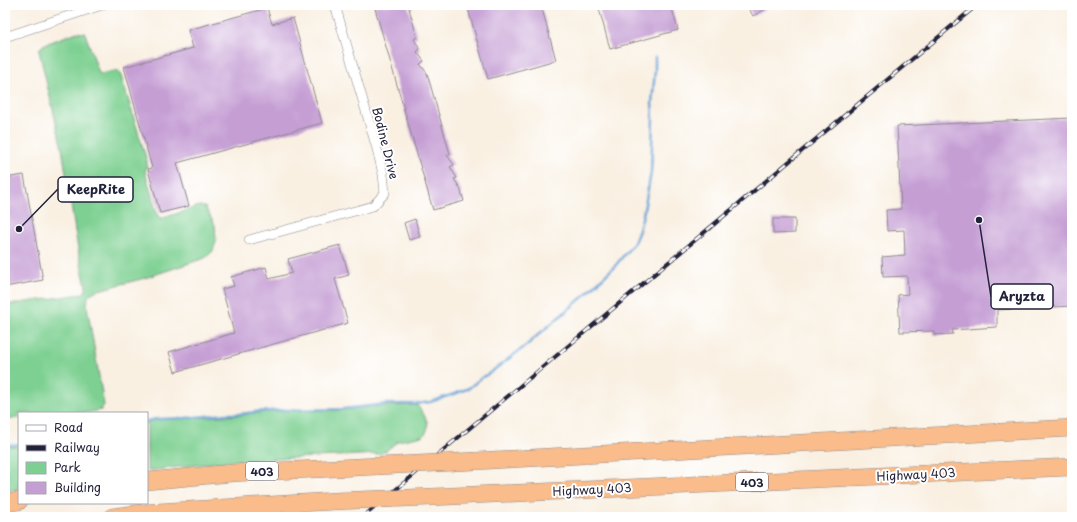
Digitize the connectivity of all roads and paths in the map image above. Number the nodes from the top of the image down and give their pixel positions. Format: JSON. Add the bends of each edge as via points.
{"nodes":[{"id":1,"x":102,"y":5,"type":"edge"},
{"id":2,"x":335,"y":5,"type":"edge"},
{"id":3,"x":5,"y":37,"type":"edge"},
{"id":4,"x":249,"y":240,"type":"dead end"},
{"id":5,"x":1072,"y":428,"type":"edge"},
{"id":6,"x":1072,"y":467,"type":"edge"},
{"id":7,"x":148,"y":482,"type":"edge"},
{"id":8,"x":18,"y":501,"type":"edge"},
{"id":9,"x":5,"y":503,"type":"edge"},
{"id":10,"x":112,"y":517,"type":"edge"}],
"edges":[{"from":1,"to":3,"type":"street"},
{"from":2,"to":4,"type":"street","name":"Bodine Drive","via":[[377,149],[385,193],[373,206]]},
{"from":5,"to":7,"type":"highway","number":"403","bridge":true,"via":[[232,473]]},
{"from":6,"to":10,"type":"highway","name":"Highway 403","number":"403","bridge":true,"via":[[335,501],[141,512]]},
{"from":8,"to":9,"type":"highway"}]}
